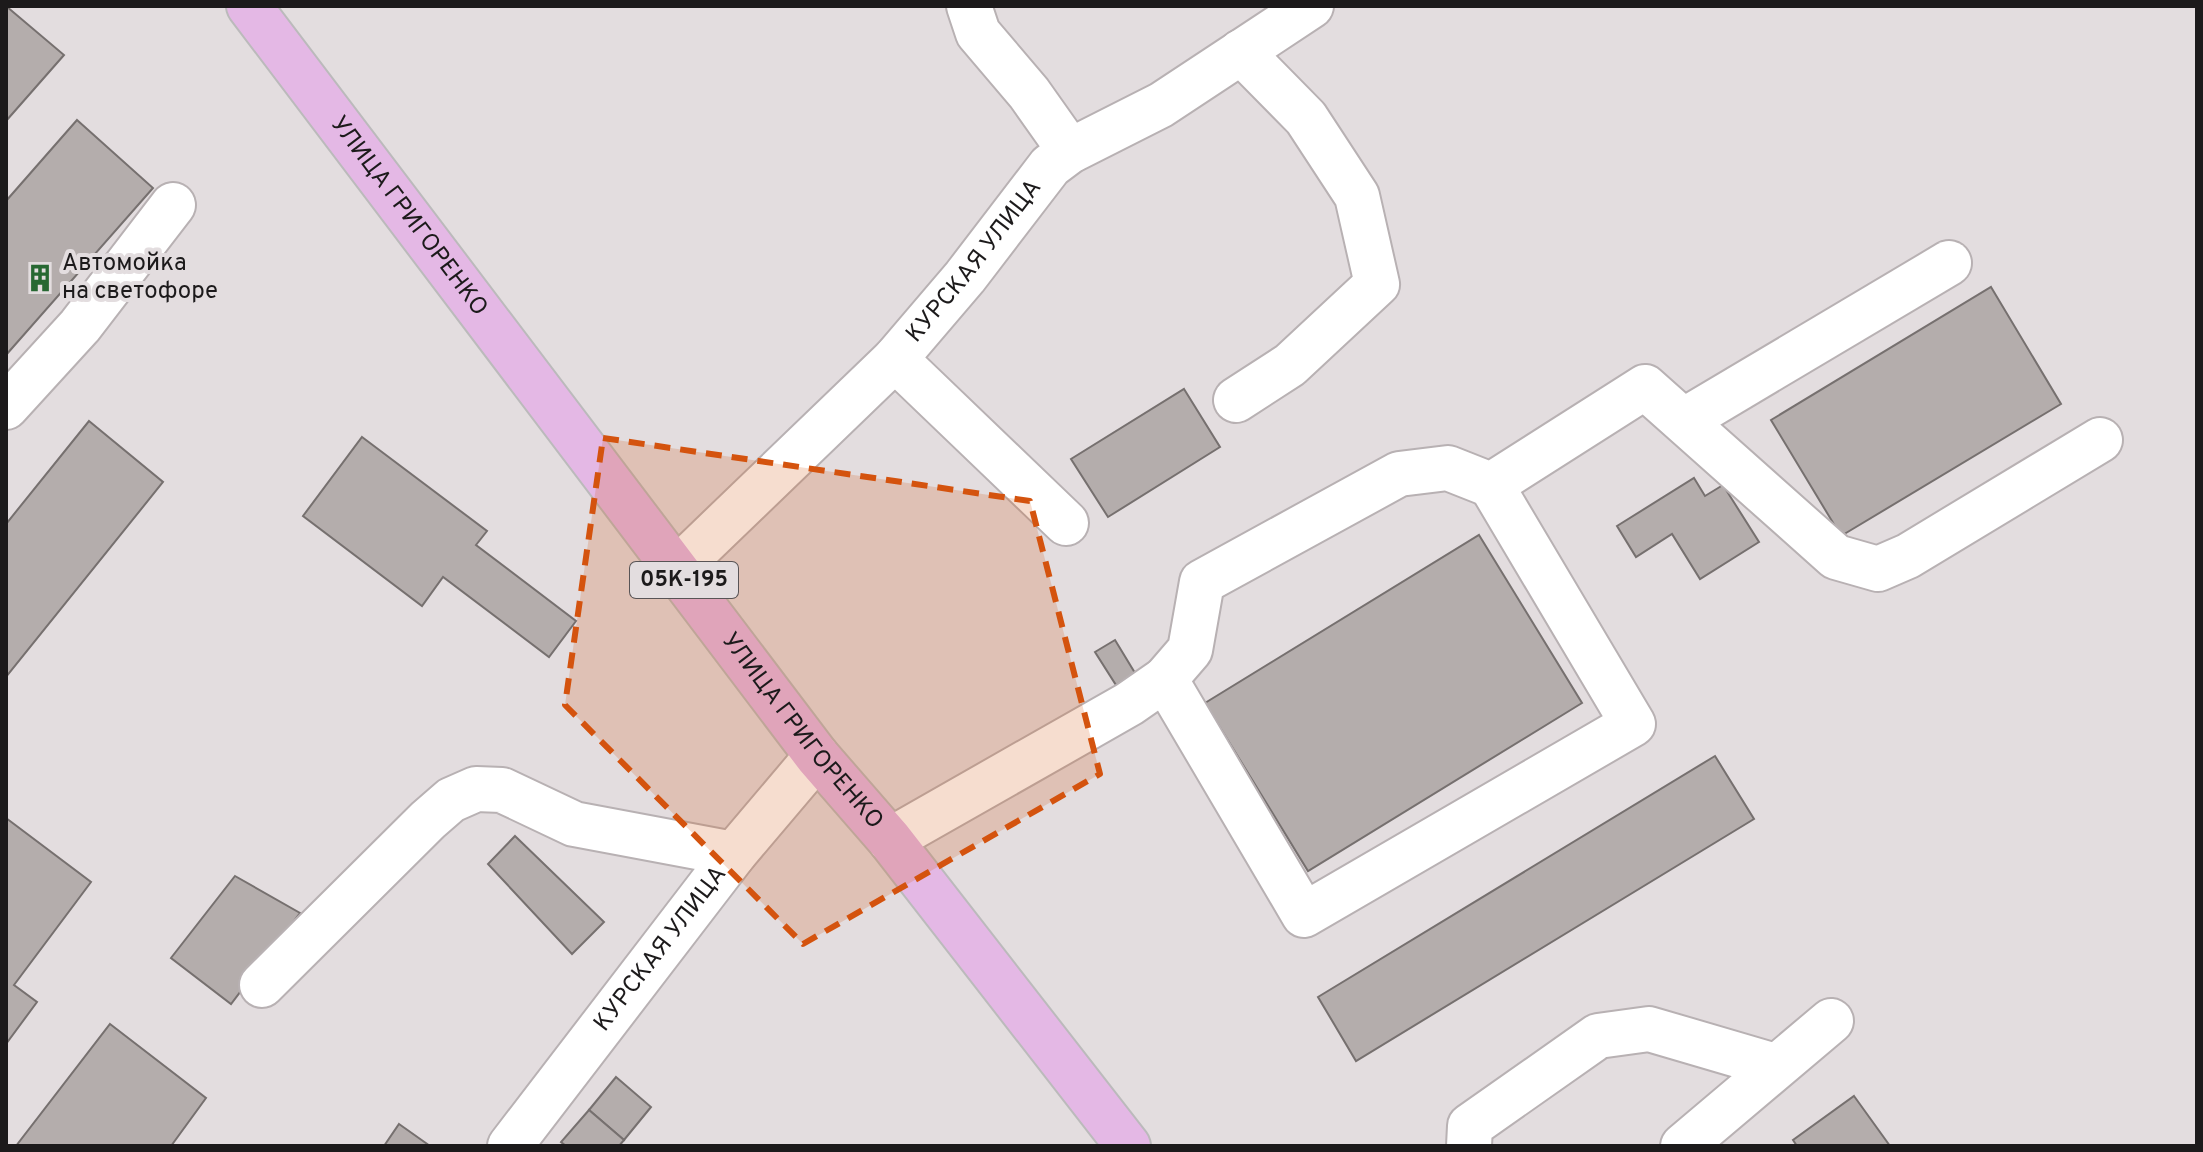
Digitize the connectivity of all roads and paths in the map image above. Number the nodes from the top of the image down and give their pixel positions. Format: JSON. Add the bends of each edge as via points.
{"nodes":[{"id":1,"x":249,"y":6,"type":"edge"},
{"id":2,"x":969,"y":6,"type":"edge"},
{"id":3,"x":1311,"y":6,"type":"edge"},
{"id":4,"x":1241,"y":52,"type":"junction"},
{"id":5,"x":1070,"y":151,"type":"junction"},
{"id":6,"x":173,"y":205,"type":"dead end"},
{"id":7,"x":1949,"y":263,"type":"dead end"},
{"id":8,"x":895,"y":359,"type":"junction"},
{"id":9,"x":1236,"y":400,"type":"dead end"},
{"id":10,"x":6,"y":407,"type":"edge"},
{"id":11,"x":1685,"y":420,"type":"junction"},
{"id":12,"x":2100,"y":440,"type":"dead end"},
{"id":13,"x":1491,"y":485,"type":"junction"},
{"id":14,"x":1066,"y":523,"type":"dead end"},
{"id":15,"x":676,"y":570,"type":"junction"},
{"id":16,"x":1165,"y":679,"type":"junction"},
{"id":17,"x":817,"y":756,"type":"junction"},
{"id":18,"x":890,"y":840,"type":"junction"},
{"id":19,"x":734,"y":854,"type":"junction"},
{"id":20,"x":262,"y":985,"type":"dead end"},
{"id":21,"x":1831,"y":1021,"type":"dead end"},
{"id":22,"x":1775,"y":1066,"type":"junction"},
{"id":23,"x":510,"y":1146,"type":"edge"},
{"id":24,"x":1128,"y":1146,"type":"edge"},
{"id":25,"x":1469,"y":1146,"type":"edge"},
{"id":26,"x":1683,"y":1146,"type":"edge"}],
"edges":[{"from":1,"to":15,"type":"main road","name":"УЛИЦА ГРИГОРЕНКО","number":"05К-195"},
{"from":2,"to":5,"type":"street","via":[[978,33]]},
{"from":3,"to":4,"type":"street","name":"КУРСКАЯ УЛИЦА"},
{"from":4,"to":5,"type":"street","name":"КУРСКАЯ УЛИЦА","via":[[1161,105]]},
{"from":4,"to":9,"type":"street","via":[[1306,118],[1357,196],[1377,284],[1290,365]]},
{"from":5,"to":8,"type":"street","name":"КУРСКАЯ УЛИЦА","via":[[1050,166]]},
{"from":6,"to":10,"type":"street","via":[[80,326]]},
{"from":7,"to":11,"type":"street"},
{"from":8,"to":14,"type":"street"},
{"from":8,"to":15,"type":"street","name":"КУРСКАЯ УЛИЦА"},
{"from":11,"to":12,"type":"street","via":[[1836,557],[1878,569]]},
{"from":11,"to":13,"type":"street","via":[[1645,387]]},
{"from":13,"to":16,"type":"street","via":[[1448,468],[1399,474],[1202,582],[1190,650]]},
{"from":13,"to":16,"type":"street","via":[[1633,724],[1304,915]]},
{"from":15,"to":17,"type":"main road","name":"УЛИЦА ГРИГОРЕНКО","number":"05К-195"},
{"from":16,"to":18,"type":"street"},
{"from":17,"to":18,"type":"main road","name":"УЛИЦА ГРИГОРЕНКО","number":"05К-195"},
{"from":17,"to":19,"type":"street","name":"КУРСКАЯ УЛИЦА"},
{"from":18,"to":24,"type":"main road","name":"УЛИЦА ГРИГОРЕНКО","number":"05К-195"},
{"from":19,"to":20,"type":"street","via":[[574,824],[502,790],[476,789],[451,800],[428,820]]},
{"from":19,"to":23,"type":"street","name":"КУРСКАЯ УЛИЦА"},
{"from":21,"to":22,"type":"street"},
{"from":22,"to":25,"type":"street","via":[[1649,1029],[1598,1036],[1470,1126]]},
{"from":22,"to":26,"type":"street"}]}
